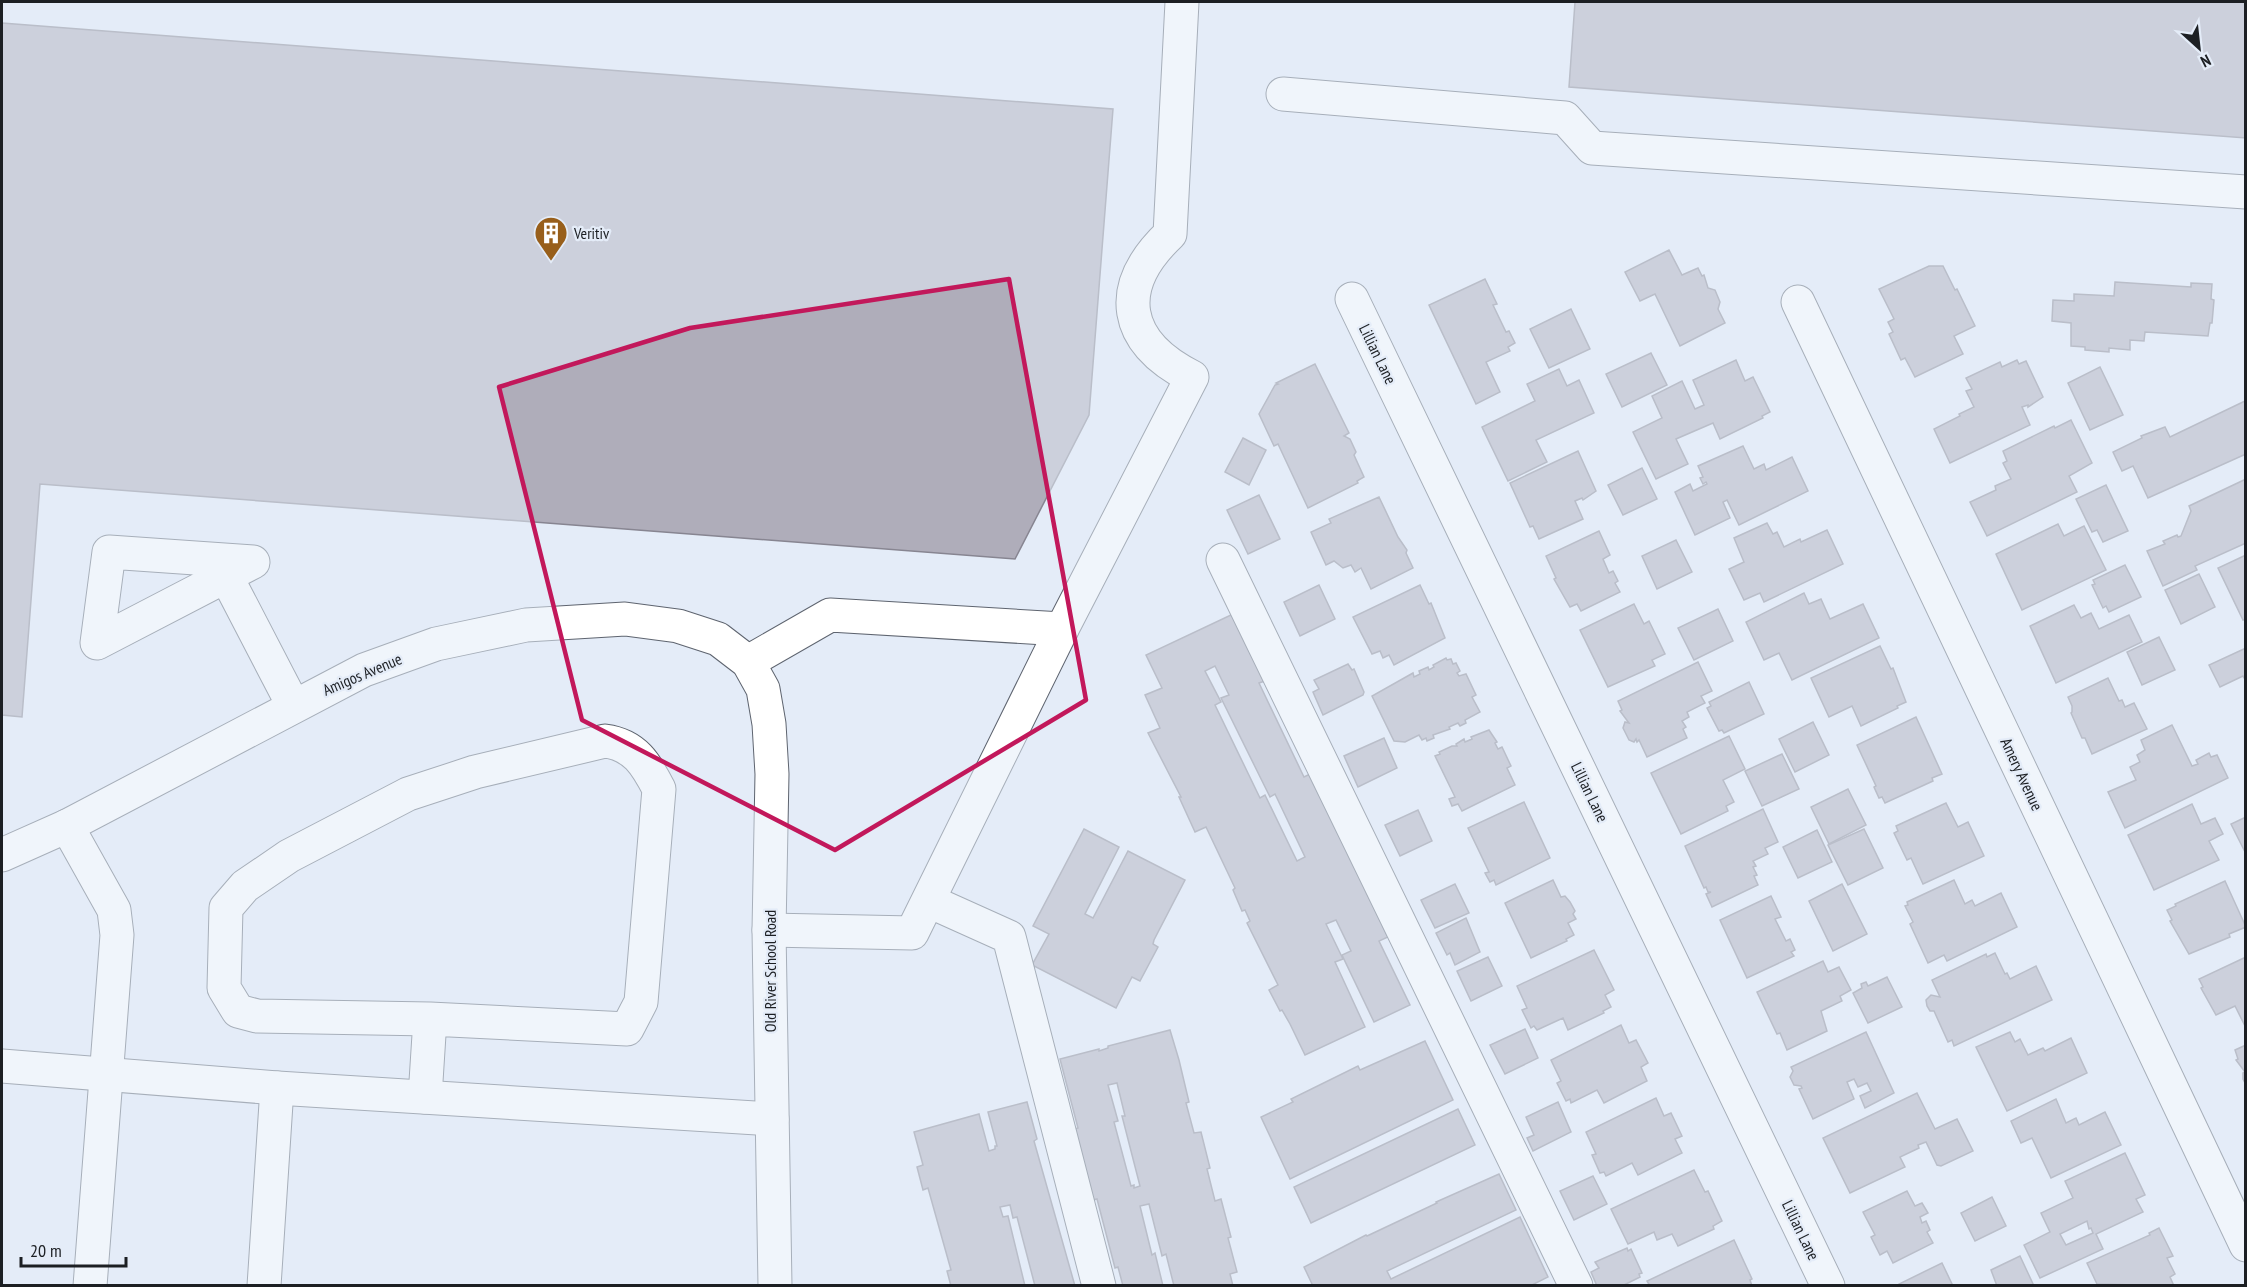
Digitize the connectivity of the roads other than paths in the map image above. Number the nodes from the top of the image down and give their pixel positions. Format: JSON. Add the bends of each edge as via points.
{"nodes":[{"id":1,"x":1182,"y":2,"type":"edge"},
{"id":2,"x":1283,"y":94,"type":"dead end"},
{"id":3,"x":2246,"y":192,"type":"edge"},
{"id":4,"x":1352,"y":299,"type":"dead end"},
{"id":5,"x":1798,"y":302,"type":"dead end"},
{"id":6,"x":1223,"y":560,"type":"dead end"},
{"id":7,"x":226,"y":576,"type":"dead end"},
{"id":8,"x":1062,"y":628,"type":"junction"},
{"id":9,"x":748,"y":662,"type":"junction"},
{"id":10,"x":293,"y":705,"type":"junction"},
{"id":11,"x":67,"y":826,"type":"junction"},
{"id":12,"x":2,"y":855,"type":"edge"},
{"id":13,"x":929,"y":901,"type":"junction"},
{"id":14,"x":769,"y":930,"type":"junction"},
{"id":15,"x":430,"y":1019,"type":"junction"},
{"id":16,"x":2,"y":1066,"type":"edge"},
{"id":17,"x":106,"y":1075,"type":"junction"},
{"id":18,"x":277,"y":1088,"type":"junction"},
{"id":19,"x":425,"y":1097,"type":"junction"},
{"id":20,"x":772,"y":1119,"type":"junction"},
{"id":21,"x":2246,"y":1245,"type":"edge"},
{"id":22,"x":90,"y":1286,"type":"edge"},
{"id":23,"x":264,"y":1286,"type":"edge"},
{"id":24,"x":775,"y":1286,"type":"edge"},
{"id":25,"x":1099,"y":1286,"type":"edge"},
{"id":26,"x":1576,"y":1286,"type":"edge"},
{"id":27,"x":1828,"y":1286,"type":"edge"}],
"edges":[{"from":1,"to":8,"type":"street","via":[[1170,234],[1145,261],[1134,292],[1134,310],[1137,328],[1160,358],[1192,377]]},
{"from":2,"to":3,"type":"street","via":[[1565,118],[1592,148]]},
{"from":4,"to":27,"type":"street","name":"Lillian Lane"},
{"from":5,"to":21,"type":"street","name":"Amery Avenue"},
{"from":6,"to":26,"type":"street"},
{"from":7,"to":10,"type":"street"},
{"from":8,"to":9,"type":"street","via":[[830,615]]},
{"from":8,"to":13,"type":"street"},
{"from":9,"to":10,"type":"street","name":"Amigos Avenue","via":[[718,639],[678,626],[625,619],[526,625],[436,644],[364,670]]},
{"from":9,"to":14,"type":"street","name":"Old River School Road","via":[[764,689],[770,724]]},
{"from":10,"to":11,"type":"street","name":"Amigos Avenue"},
{"from":11,"to":12,"type":"street","name":"Amigos Avenue"},
{"from":11,"to":17,"type":"street","via":[[114,910],[117,934]]},
{"from":13,"to":14,"type":"street","via":[[912,933]]},
{"from":13,"to":25,"type":"street","via":[[1009,937]]},
{"from":14,"to":20,"type":"street","name":"Old River School Road"},
{"from":15,"to":15,"type":"street","via":[[627,1029],[641,1002],[659,789],[643,760],[621,743],[605,741],[475,772],[408,794],[289,856],[245,886],[226,908],[224,988],[238,1011],[257,1016]]},
{"from":15,"to":19,"type":"street"},
{"from":16,"to":17,"type":"street"},
{"from":17,"to":18,"type":"street"},
{"from":17,"to":22,"type":"street"},
{"from":18,"to":19,"type":"street"},
{"from":18,"to":23,"type":"street"},
{"from":19,"to":20,"type":"street"},
{"from":20,"to":24,"type":"street","name":"Old River School Road"}]}
